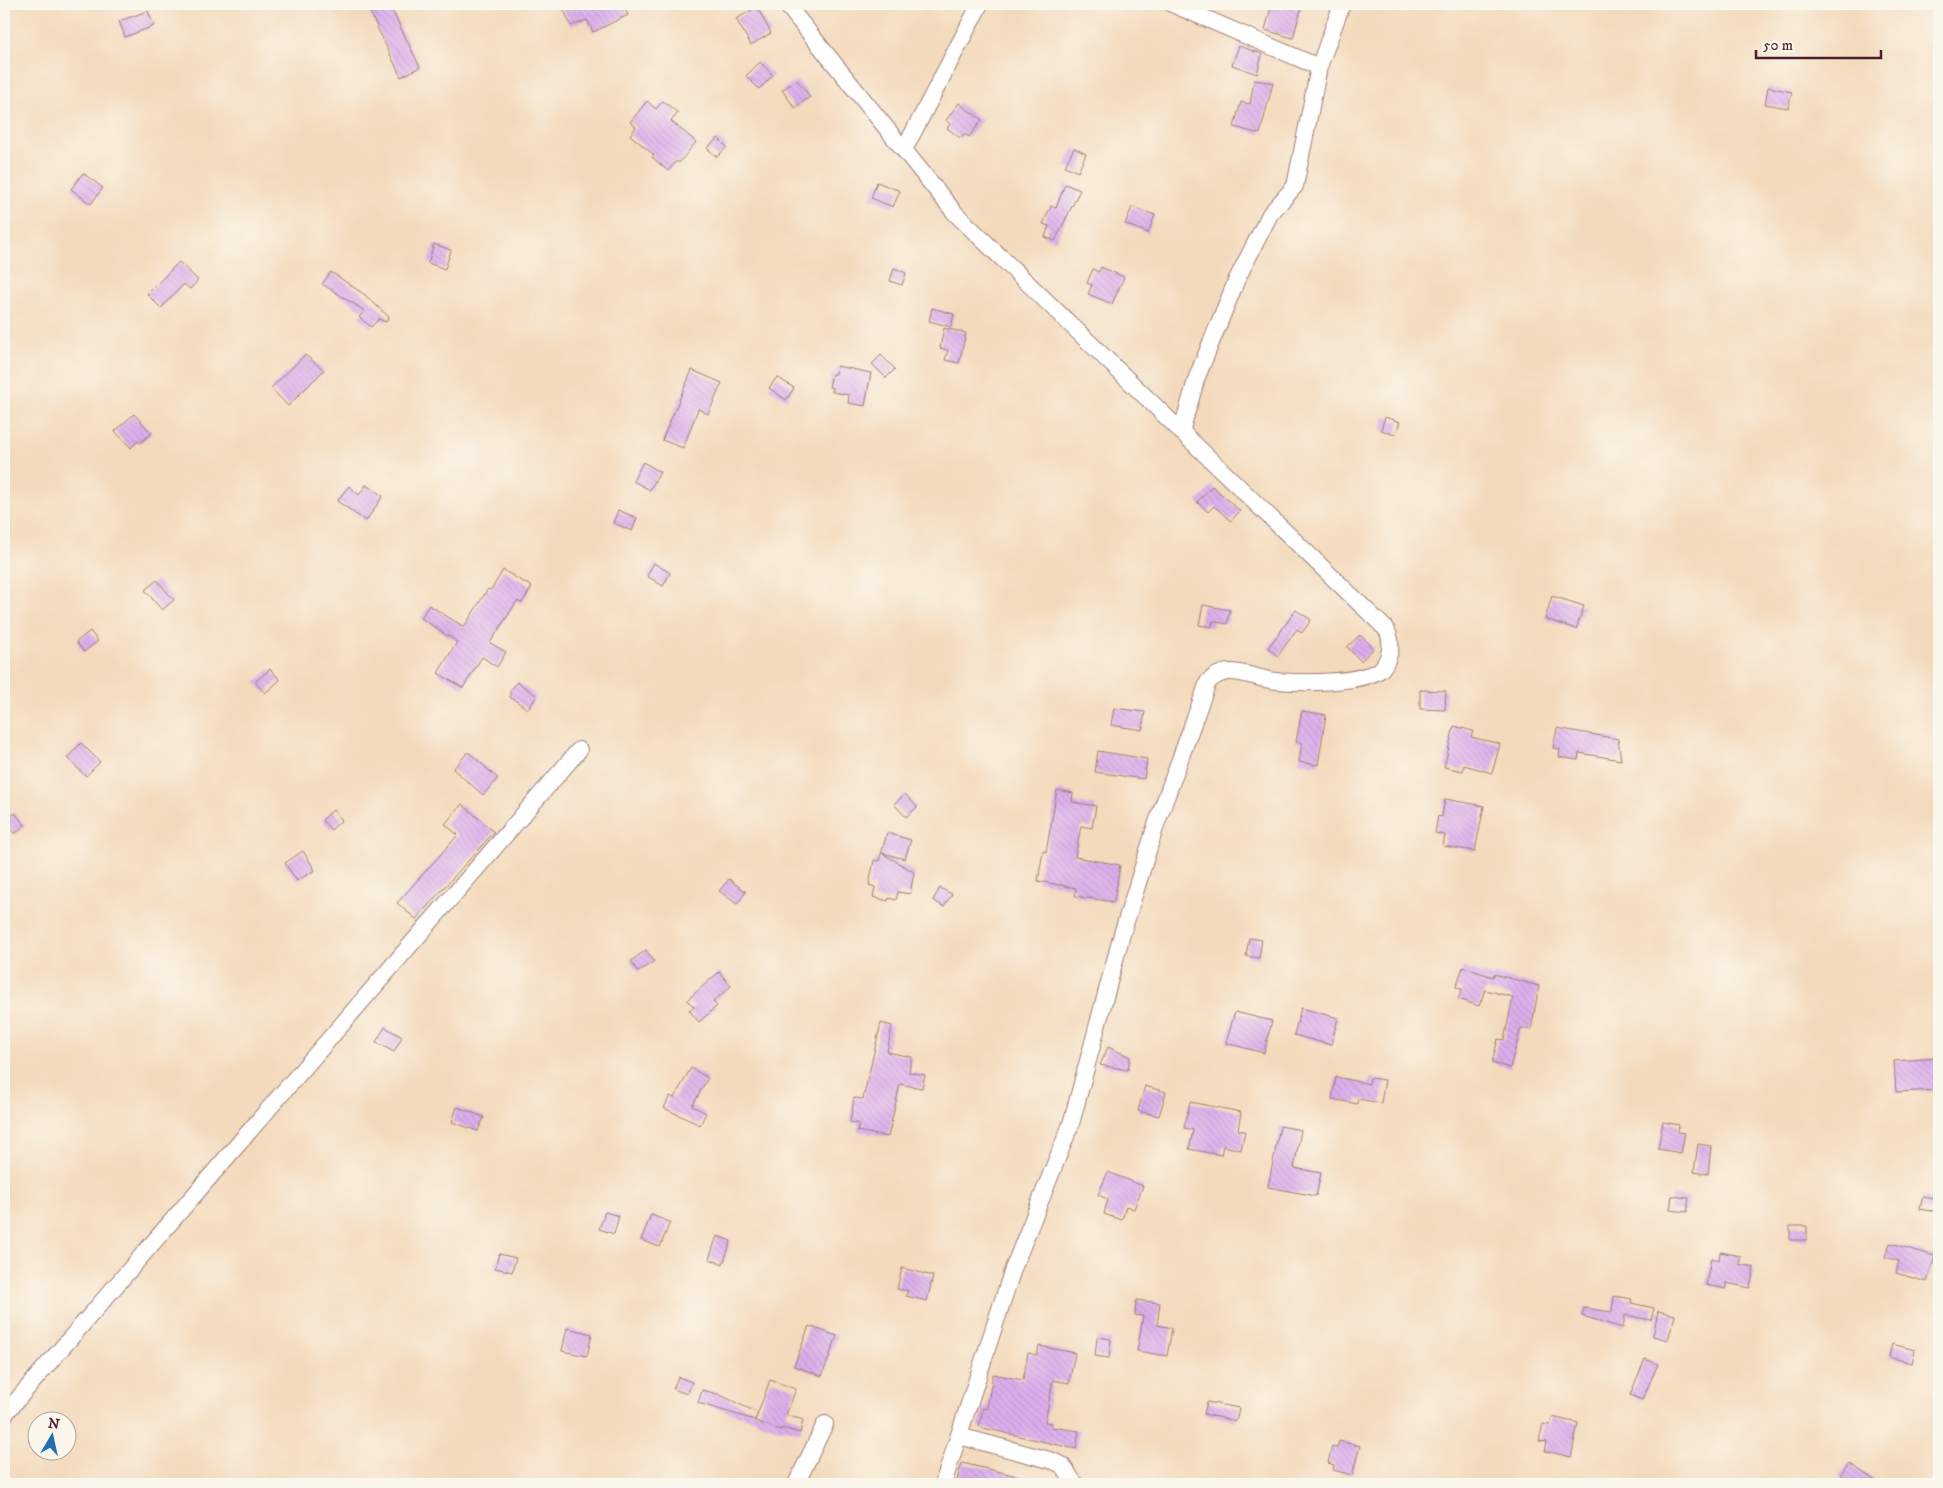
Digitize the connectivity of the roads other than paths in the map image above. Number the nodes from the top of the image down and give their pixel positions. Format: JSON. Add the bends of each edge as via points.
{"nodes":[{"id":1,"x":786,"y":4,"type":"edge"},
{"id":2,"x":980,"y":4,"type":"edge"},
{"id":3,"x":1172,"y":4,"type":"edge"},
{"id":4,"x":1342,"y":4,"type":"edge"},
{"id":5,"x":1319,"y":67,"type":"junction"},
{"id":6,"x":904,"y":150,"type":"junction"},
{"id":7,"x":1181,"y":432,"type":"junction"},
{"id":8,"x":579,"y":750,"type":"dead end"},
{"id":9,"x":4,"y":1415,"type":"edge"},
{"id":10,"x":825,"y":1424,"type":"dead end"},
{"id":11,"x":959,"y":1436,"type":"junction"},
{"id":12,"x":796,"y":1484,"type":"edge"},
{"id":13,"x":943,"y":1484,"type":"edge"},
{"id":14,"x":1075,"y":1484,"type":"edge"}],
"edges":[{"from":1,"to":6,"type":"street"},
{"from":2,"to":6,"type":"street"},
{"from":3,"to":5,"type":"street"},
{"from":4,"to":5,"type":"street"},
{"from":5,"to":7,"type":"street","via":[[1295,186],[1270,214],[1237,279],[1197,376]]},
{"from":6,"to":7,"type":"street","via":[[955,213]]},
{"from":7,"to":11,"type":"street","via":[[1385,628],[1389,633],[1390,651],[1381,670],[1334,682],[1276,681],[1230,672],[1216,674],[1208,682],[1152,837],[1122,934],[1071,1124],[1012,1269]]},
{"from":8,"to":9,"type":"street"},
{"from":10,"to":12,"type":"street"},
{"from":11,"to":13,"type":"street"},
{"from":11,"to":14,"type":"street","via":[[1053,1461],[1062,1465]]}]}
